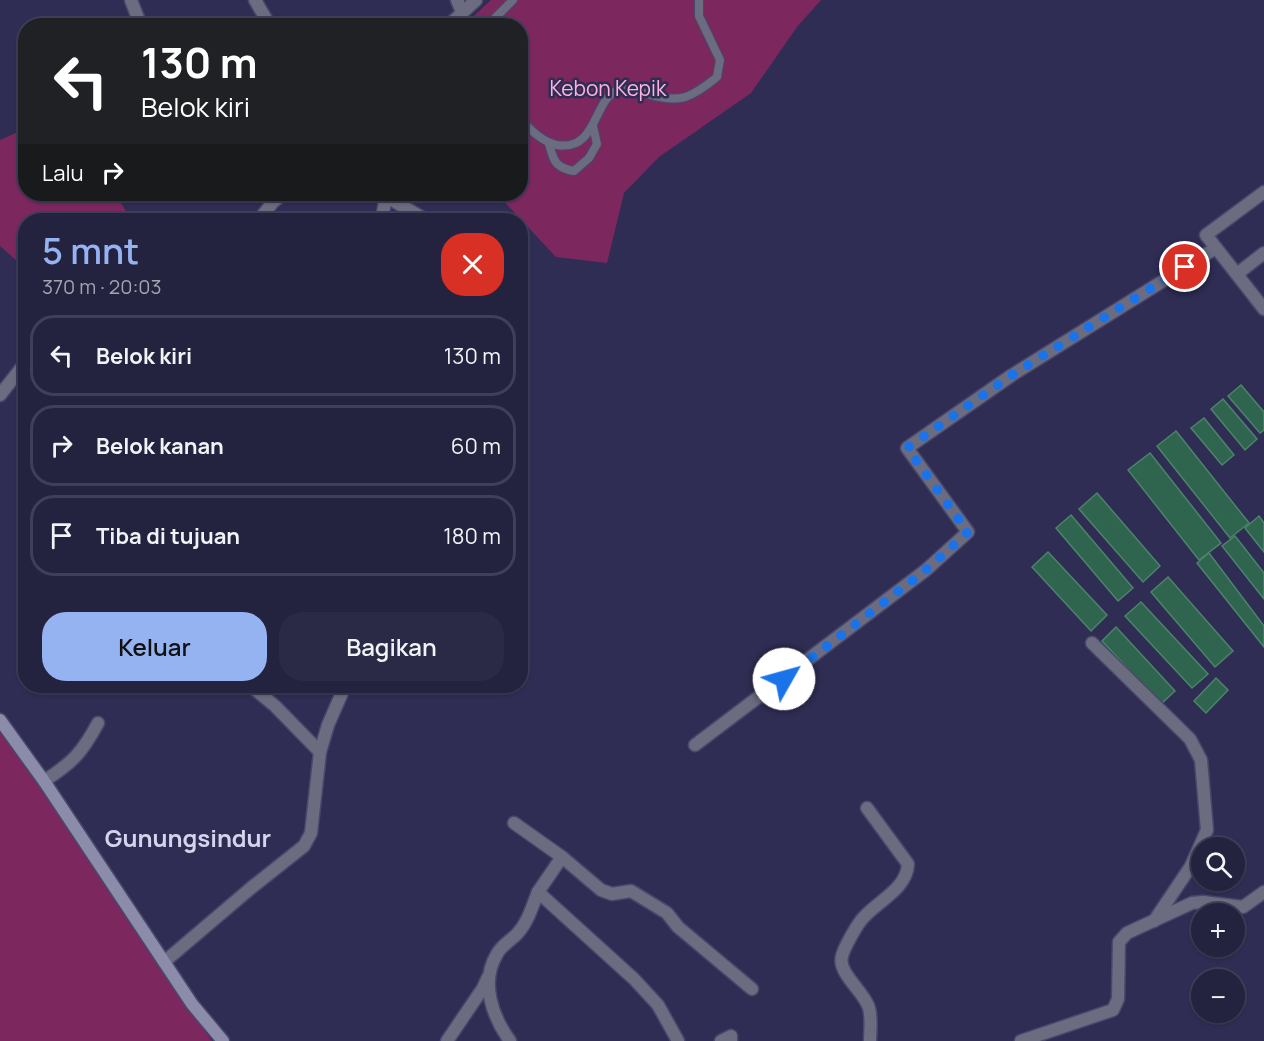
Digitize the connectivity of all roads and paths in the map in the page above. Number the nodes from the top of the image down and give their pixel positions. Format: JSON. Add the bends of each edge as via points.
{"nodes":[{"id":1,"x":131,"y":0,"type":"edge"},
{"id":2,"x":255,"y":0,"type":"edge"},
{"id":3,"x":457,"y":0,"type":"edge"},
{"id":4,"x":476,"y":0,"type":"edge"},
{"id":5,"x":513,"y":0,"type":"edge"},
{"id":6,"x":699,"y":0,"type":"edge"},
{"id":7,"x":462,"y":12,"type":"junction"},
{"id":8,"x":138,"y":18,"type":"edge"},
{"id":9,"x":265,"y":18,"type":"edge"},
{"id":10,"x":456,"y":18,"type":"edge"},
{"id":11,"x":464,"y":18,"type":"edge"},
{"id":12,"x":495,"y":18,"type":"edge"},
{"id":13,"x":593,"y":126,"type":"junction"},
{"id":14,"x":528,"y":127,"type":"edge"},
{"id":15,"x":549,"y":143,"type":"junction"},
{"id":16,"x":1264,"y":192,"type":"edge"},
{"id":17,"x":396,"y":201,"type":"edge"},
{"id":18,"x":415,"y":213,"type":"edge"},
{"id":19,"x":1216,"y":248,"type":"junction"},
{"id":20,"x":1264,"y":253,"type":"edge"},
{"id":21,"x":1237,"y":274,"type":"junction"},
{"id":22,"x":1264,"y":309,"type":"edge"},
{"id":23,"x":18,"y":372,"type":"edge"},
{"id":24,"x":0,"y":395,"type":"edge"},
{"id":25,"x":1092,"y":643,"type":"dead end"},
{"id":26,"x":259,"y":693,"type":"edge"},
{"id":27,"x":342,"y":693,"type":"edge"},
{"id":28,"x":0,"y":720,"type":"edge"},
{"id":29,"x":98,"y":723,"type":"dead end"},
{"id":30,"x":695,"y":745,"type":"dead end"},
{"id":31,"x":320,"y":752,"type":"junction"},
{"id":32,"x":44,"y":782,"type":"junction"},
{"id":33,"x":867,"y":808,"type":"dead end"},
{"id":34,"x":514,"y":823,"type":"dead end"},
{"id":35,"x":562,"y":857,"type":"junction"},
{"id":36,"x":538,"y":892,"type":"junction"},
{"id":37,"x":1264,"y":892,"type":"edge"},
{"id":38,"x":1154,"y":921,"type":"junction"},
{"id":39,"x":164,"y":962,"type":"junction"},
{"id":40,"x":488,"y":977,"type":"junction"},
{"id":41,"x":752,"y":989,"type":"dead end"},
{"id":42,"x":223,"y":1041,"type":"edge"},
{"id":43,"x":447,"y":1041,"type":"edge"},
{"id":44,"x":510,"y":1041,"type":"edge"},
{"id":45,"x":678,"y":1041,"type":"edge"},
{"id":46,"x":722,"y":1041,"type":"edge"},
{"id":47,"x":731,"y":1041,"type":"edge"},
{"id":48,"x":870,"y":1041,"type":"edge"},
{"id":49,"x":1020,"y":1041,"type":"edge"}],
"edges":[{"from":1,"to":8,"type":"street"},
{"from":2,"to":9,"type":"street"},
{"from":3,"to":7,"type":"street"},
{"from":4,"to":7,"type":"street"},
{"from":5,"to":12,"type":"lane"},
{"from":6,"to":13,"type":"lane","via":[[699,16],[720,60],[717,77],[678,100],[632,89],[617,90],[608,96]]},
{"from":7,"to":10,"type":"street"},
{"from":7,"to":11,"type":"lane"},
{"from":13,"to":15,"type":"lane","via":[[576,144],[567,147]]},
{"from":13,"to":15,"type":"lane","via":[[597,144],[574,171],[553,160]]},
{"from":14,"to":15,"type":"lane"},
{"from":16,"to":19,"type":"street","via":[[1206,235]]},
{"from":17,"to":18,"type":"street"},
{"from":19,"to":21,"type":"street"},
{"from":19,"to":30,"type":"street","via":[[1012,375],[907,448],[968,532],[926,570]]},
{"from":20,"to":21,"type":"street"},
{"from":21,"to":22,"type":"street"},
{"from":23,"to":24,"type":"street"},
{"from":25,"to":38,"type":"street","via":[[1190,739],[1202,760],[1206,830],[1191,866]]},
{"from":26,"to":31,"type":"street"},
{"from":27,"to":31,"type":"street"},
{"from":28,"to":32,"type":"main road"},
{"from":29,"to":32,"type":"street","via":[[84,748]]},
{"from":31,"to":39,"type":"street","via":[[311,833],[304,846]]},
{"from":32,"to":39,"type":"main road"},
{"from":33,"to":48,"type":"street","via":[[908,864],[908,872],[899,886],[862,918],[842,957],[842,968],[866,999],[870,1011]]},
{"from":34,"to":35,"type":"street"},
{"from":35,"to":36,"type":"street"},
{"from":35,"to":41,"type":"street","via":[[601,890],[612,894],[631,891],[667,913],[678,927]]},
{"from":36,"to":40,"type":"street","via":[[528,918],[497,953]]},
{"from":36,"to":45,"type":"street","via":[[634,979],[658,1005]]},
{"from":37,"to":38,"type":"street","via":[[1243,907],[1192,903]]},
{"from":38,"to":49,"type":"street","via":[[1127,933],[1119,942],[1118,999],[1113,1010]]},
{"from":39,"to":42,"type":"main road"},
{"from":40,"to":43,"type":"street"},
{"from":40,"to":44,"type":"street","via":[[492,1009]]},
{"from":46,"to":47,"type":"street","via":[[731,1036]]}]}
